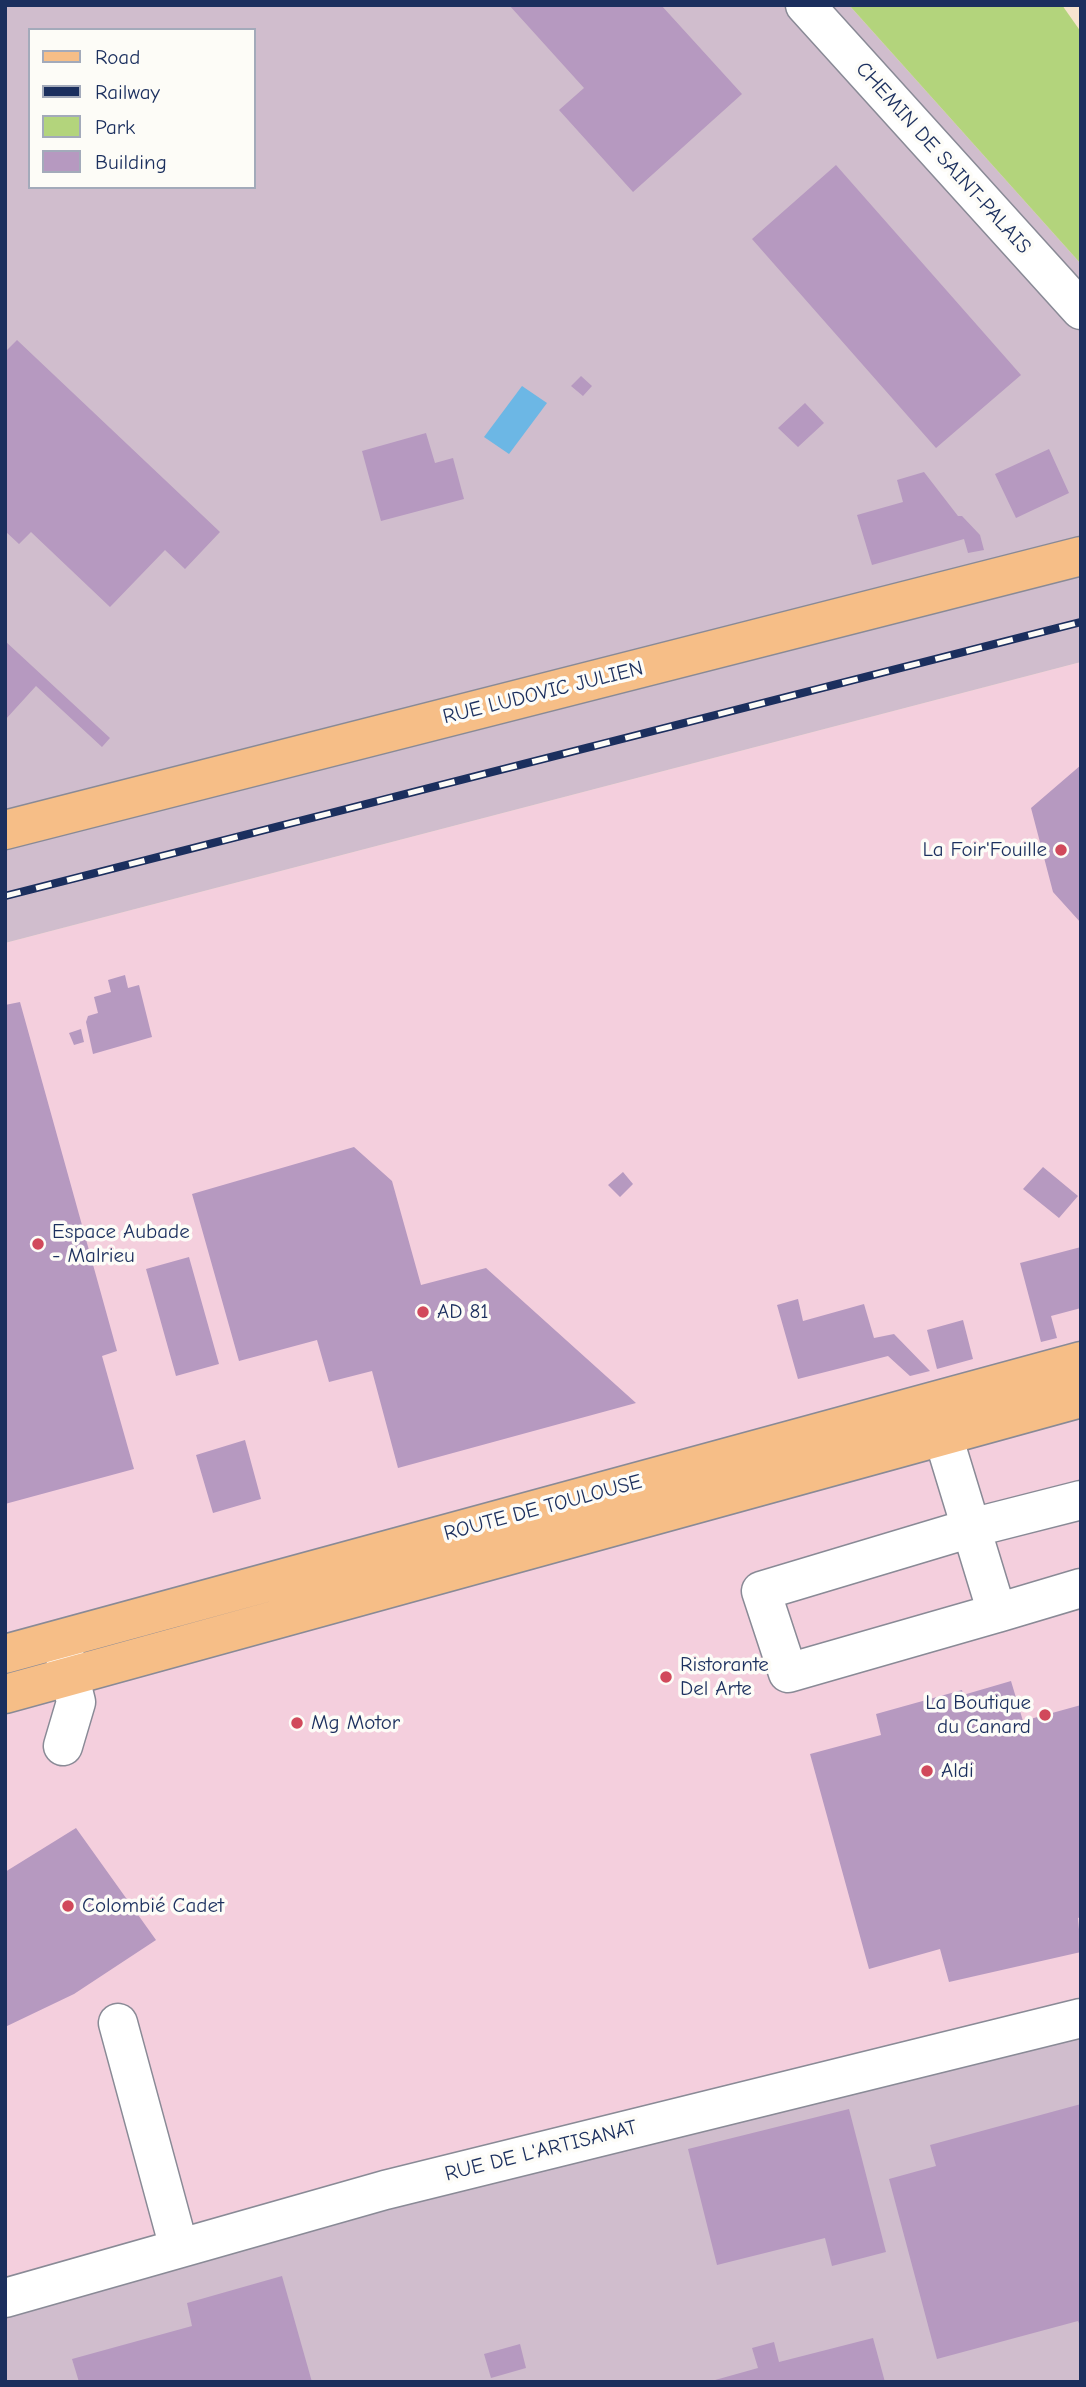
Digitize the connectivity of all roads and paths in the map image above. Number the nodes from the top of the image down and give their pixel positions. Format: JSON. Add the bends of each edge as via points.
{"nodes":[{"id":1,"x":805,"y":5,"type":"edge"},
{"id":2,"x":1081,"y":310,"type":"edge"},
{"id":3,"x":1081,"y":556,"type":"edge"},
{"id":4,"x":5,"y":830,"type":"edge"},
{"id":5,"x":1081,"y":1361,"type":"edge"},
{"id":6,"x":1081,"y":1398,"type":"edge"},
{"id":7,"x":943,"y":1436,"type":"junction"},
{"id":8,"x":1081,"y":1500,"type":"edge"},
{"id":9,"x":971,"y":1528,"type":"junction"},
{"id":10,"x":1081,"y":1588,"type":"edge"},
{"id":11,"x":997,"y":1612,"type":"junction"},
{"id":12,"x":60,"y":1639,"type":"junction"},
{"id":13,"x":5,"y":1654,"type":"edge"},
{"id":14,"x":70,"y":1676,"type":"junction"},
{"id":15,"x":5,"y":1693,"type":"edge"},
{"id":16,"x":63,"y":1746,"type":"dead end"},
{"id":17,"x":1081,"y":2018,"type":"edge"},
{"id":18,"x":118,"y":2023,"type":"dead end"},
{"id":19,"x":179,"y":2248,"type":"junction"},
{"id":20,"x":5,"y":2298,"type":"edge"}],
"edges":[{"from":1,"to":2,"type":"street","name":"CHEMIN DE SAINT-PALAIS"},
{"from":3,"to":4,"type":"main road","name":"RUE LUDOVIC JULIEN"},
{"from":5,"to":12,"type":"main road","name":"ROUTE DE TOULOUSE"},
{"from":6,"to":7,"type":"main road"},
{"from":7,"to":9,"type":"street"},
{"from":7,"to":14,"type":"main road"},
{"from":8,"to":9,"type":"street"},
{"from":9,"to":11,"type":"street"},
{"from":9,"to":11,"type":"street","via":[[761,1591],[788,1672]]},
{"from":10,"to":11,"type":"street"},
{"from":12,"to":13,"type":"main road","name":"ROUTE DE TOULOUSE"},
{"from":12,"to":14,"type":"street"},
{"from":14,"to":15,"type":"main road"},
{"from":14,"to":16,"type":"street","via":[[76,1702]]},
{"from":17,"to":19,"type":"street","name":"RUE DE L'ARTISANAT","via":[[385,2190]]},
{"from":18,"to":19,"type":"street"},
{"from":19,"to":20,"type":"street","name":"RUE DE L'ARTISANAT"}]}
